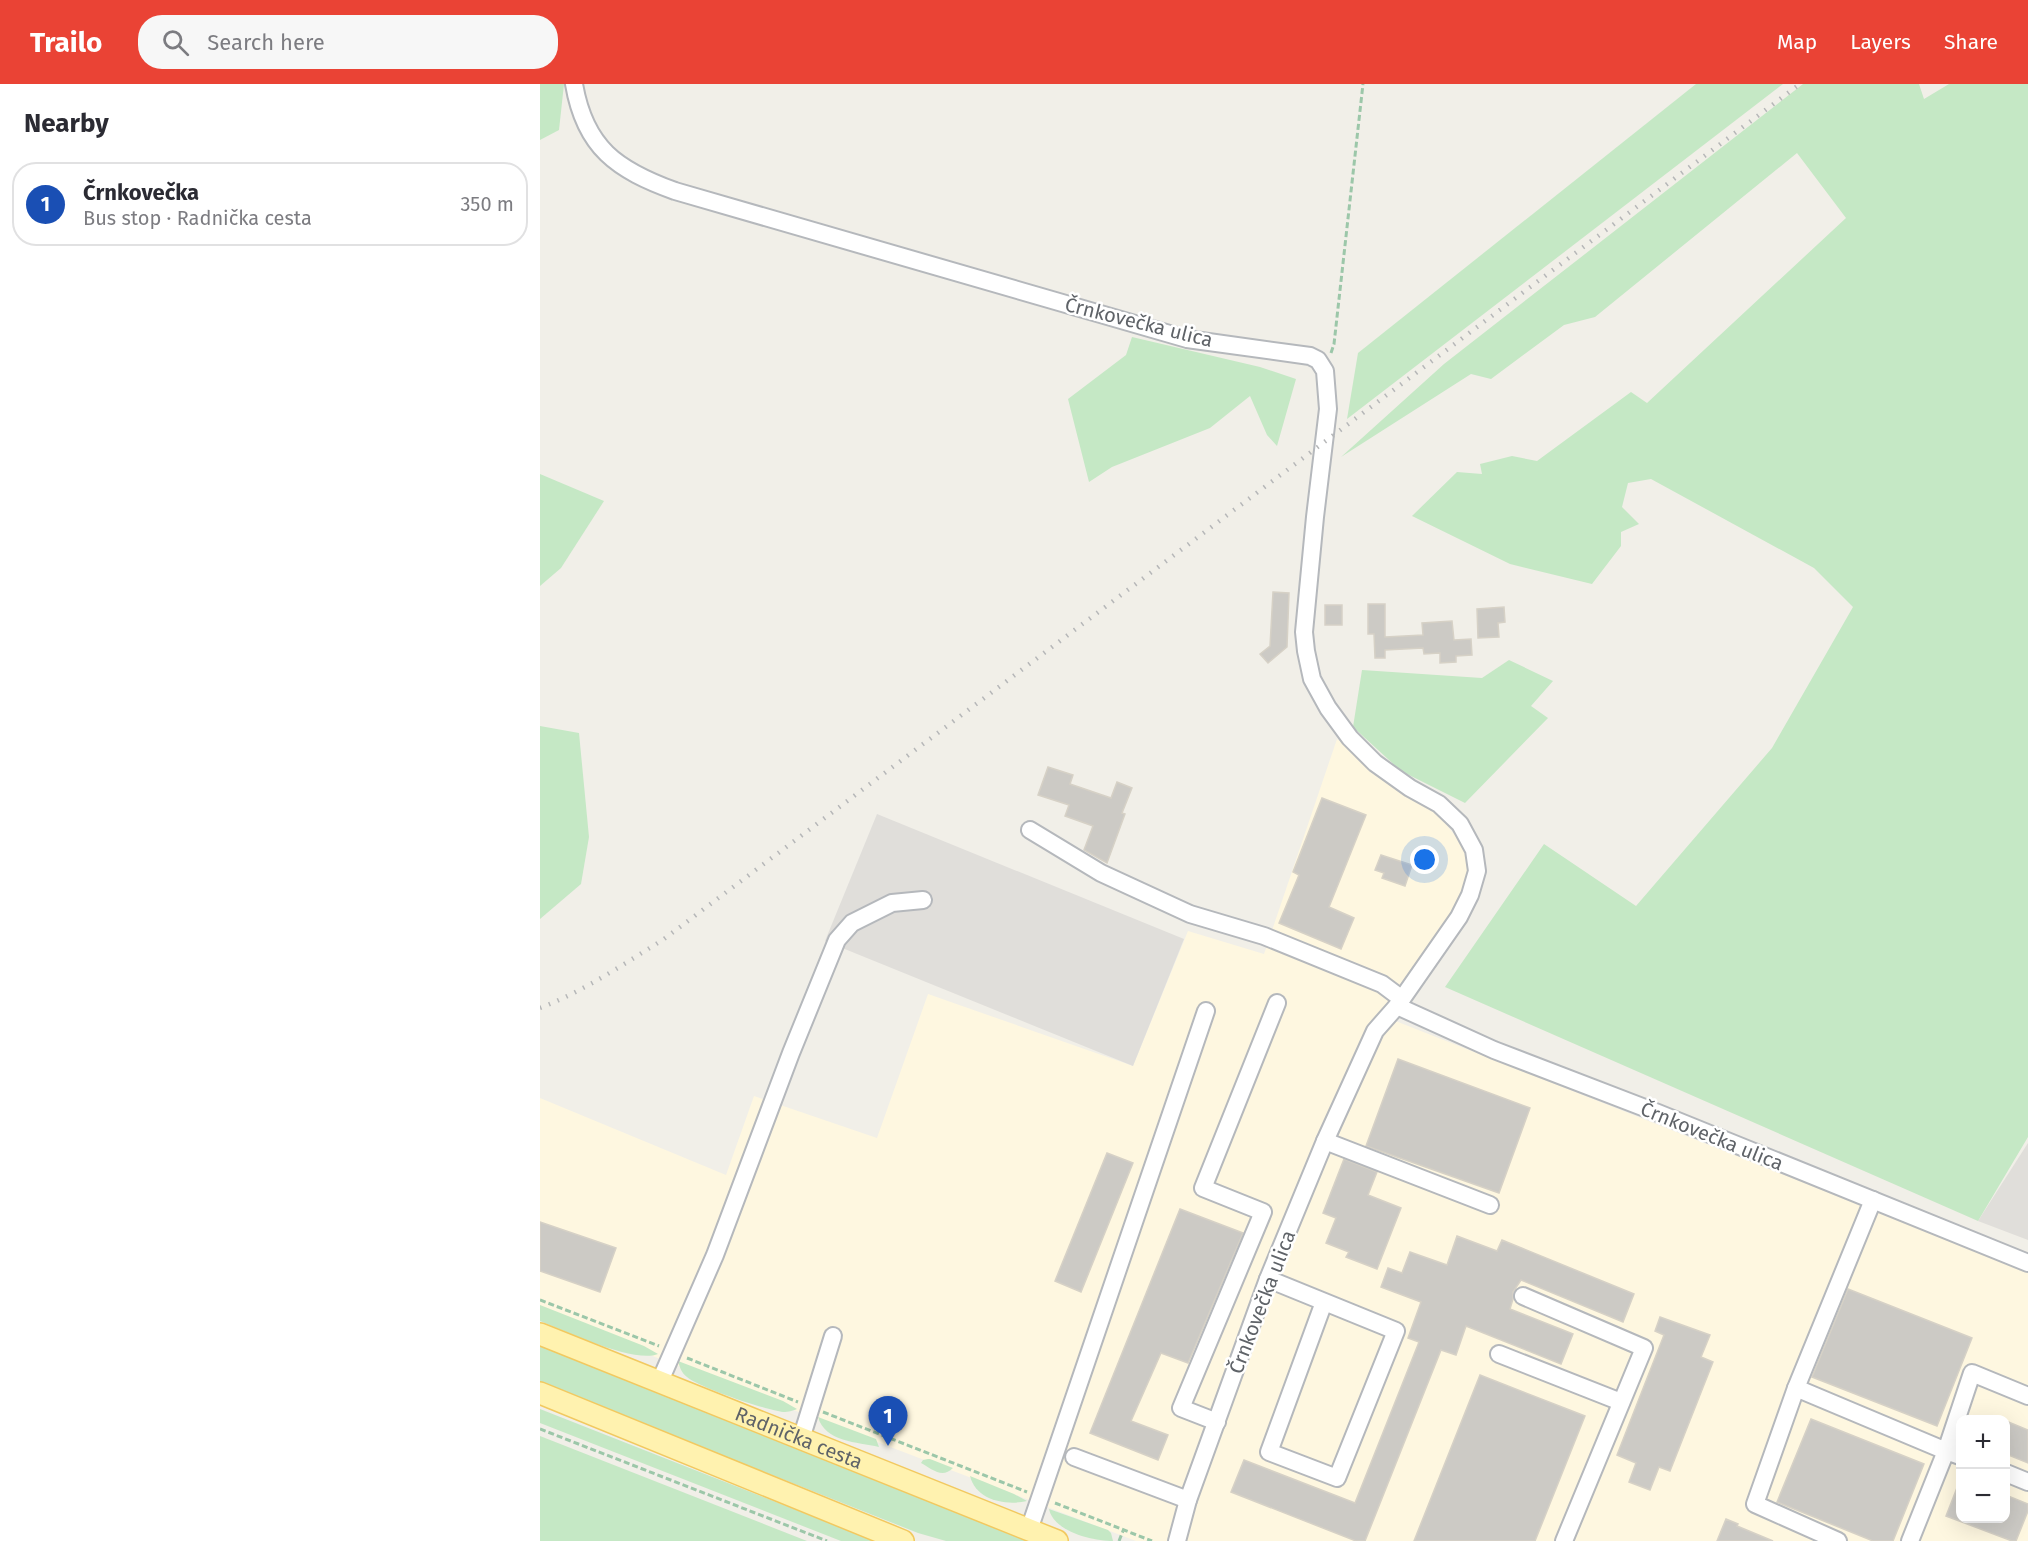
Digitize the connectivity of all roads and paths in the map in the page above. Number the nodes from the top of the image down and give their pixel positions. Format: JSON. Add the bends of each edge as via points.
{"nodes":[{"id":1,"x":574,"y":84,"type":"edge"},
{"id":2,"x":1363,"y":84,"type":"edge"},
{"id":3,"x":1325,"y":371,"type":"junction"},
{"id":4,"x":1030,"y":830,"type":"dead end"},
{"id":5,"x":923,"y":900,"type":"dead end"},
{"id":6,"x":1277,"y":1003,"type":"dead end"},
{"id":7,"x":1399,"y":1003,"type":"junction"},
{"id":8,"x":1206,"y":1011,"type":"dead end"},
{"id":9,"x":1325,"y":1141,"type":"junction"},
{"id":10,"x":1873,"y":1200,"type":"junction"},
{"id":11,"x":1490,"y":1205,"type":"dead end"},
{"id":12,"x":2028,"y":1263,"type":"edge"},
{"id":13,"x":1268,"y":1279,"type":"junction"},
{"id":14,"x":1523,"y":1296,"type":"dead end"},
{"id":15,"x":540,"y":1300,"type":"edge"},
{"id":16,"x":1324,"y":1302,"type":"junction"},
{"id":17,"x":540,"y":1334,"type":"edge"},
{"id":18,"x":833,"y":1336,"type":"dead end"},
{"id":19,"x":665,"y":1348,"type":"dead end"},
{"id":20,"x":1499,"y":1354,"type":"dead end"},
{"id":21,"x":679,"y":1355,"type":"dead end"},
{"id":22,"x":660,"y":1382,"type":"junction"},
{"id":23,"x":1796,"y":1388,"type":"junction"},
{"id":24,"x":540,"y":1393,"type":"edge"},
{"id":25,"x":2028,"y":1396,"type":"edge"},
{"id":26,"x":1622,"y":1402,"type":"junction"},
{"id":27,"x":803,"y":1404,"type":"dead end"},
{"id":28,"x":817,"y":1410,"type":"dead end"},
{"id":29,"x":1217,"y":1422,"type":"junction"},
{"id":30,"x":540,"y":1429,"type":"edge"},
{"id":31,"x":801,"y":1439,"type":"junction"},
{"id":32,"x":1953,"y":1454,"type":"edge"},
{"id":33,"x":1074,"y":1457,"type":"dead end"},
{"id":34,"x":2010,"y":1475,"type":"edge"},
{"id":35,"x":2028,"y":1482,"type":"edge"},
{"id":36,"x":1034,"y":1495,"type":"dead end"},
{"id":37,"x":1188,"y":1500,"type":"junction"},
{"id":38,"x":1048,"y":1501,"type":"dead end"},
{"id":39,"x":1029,"y":1530,"type":"junction"},
{"id":40,"x":1123,"y":1531,"type":"junction"},
{"id":41,"x":827,"y":1541,"type":"edge"},
{"id":42,"x":903,"y":1541,"type":"edge"},
{"id":43,"x":1057,"y":1541,"type":"edge"},
{"id":44,"x":1119,"y":1541,"type":"edge"},
{"id":45,"x":1152,"y":1541,"type":"edge"},
{"id":46,"x":1177,"y":1541,"type":"edge"},
{"id":47,"x":1564,"y":1541,"type":"edge"},
{"id":48,"x":1838,"y":1541,"type":"edge"},
{"id":49,"x":1910,"y":1541,"type":"edge"}],
"edges":[{"from":1,"to":3,"type":"street","name":"Črnkovečka ulica","via":[[583,119],[601,148],[627,171],[645,180],[1187,339],[1310,356]]},
{"from":2,"to":3,"type":"path","via":[[1334,344]]},
{"from":3,"to":7,"type":"street","name":"Črnkovečka ulica","via":[[1328,409],[1304,632],[1312,679],[1350,738],[1375,763],[1439,804],[1460,824],[1474,850],[1477,871],[1459,917]]},
{"from":4,"to":7,"type":"street","via":[[1101,873],[1180,910],[1264,936],[1382,984]]},
{"from":5,"to":22,"type":"street","via":[[892,903],[852,923],[837,940],[715,1255]]},
{"from":6,"to":29,"type":"street","via":[[1203,1188],[1263,1212],[1180,1408]]},
{"from":7,"to":9,"type":"street","name":"Črnkovečka ulica","via":[[1375,1031]]},
{"from":7,"to":10,"type":"street","name":"Črnkovečka ulica","via":[[1494,1050]]},
{"from":8,"to":39,"type":"street"},
{"from":9,"to":11,"type":"street"},
{"from":9,"to":13,"type":"street","name":"Črnkovečka ulica"},
{"from":10,"to":12,"type":"street","name":"Črnkovečka ulica"},
{"from":10,"to":23,"type":"street"},
{"from":13,"to":16,"type":"street"},
{"from":13,"to":29,"type":"street","name":"Črnkovečka ulica"},
{"from":14,"to":26,"type":"street","via":[[1644,1348]]},
{"from":15,"to":19,"type":"path"},
{"from":16,"to":16,"type":"street","via":[[1396,1331],[1337,1478],[1269,1452]]},
{"from":17,"to":22,"type":"main road","name":"Radnička cesta"},
{"from":18,"to":31,"type":"street"},
{"from":20,"to":26,"type":"street"},
{"from":21,"to":27,"type":"path"},
{"from":22,"to":31,"type":"main road","name":"Radnička cesta"},
{"from":23,"to":32,"type":"street"},
{"from":23,"to":48,"type":"street","via":[[1755,1504]]},
{"from":24,"to":42,"type":"main road"},
{"from":25,"to":32,"type":"street","via":[[1972,1373]]},
{"from":26,"to":47,"type":"street"},
{"from":28,"to":36,"type":"path"},
{"from":29,"to":37,"type":"street","name":"Črnkovečka ulica"},
{"from":30,"to":41,"type":"path"},
{"from":31,"to":39,"type":"main road","name":"Radnička cesta"},
{"from":32,"to":49,"type":"street"},
{"from":33,"to":37,"type":"street"},
{"from":34,"to":35,"type":"street"},
{"from":37,"to":46,"type":"street","name":"Črnkovečka ulica"},
{"from":38,"to":40,"type":"path"},
{"from":39,"to":43,"type":"main road","name":"Radnička cesta"},
{"from":40,"to":44,"type":"path"},
{"from":40,"to":45,"type":"path"}]}
